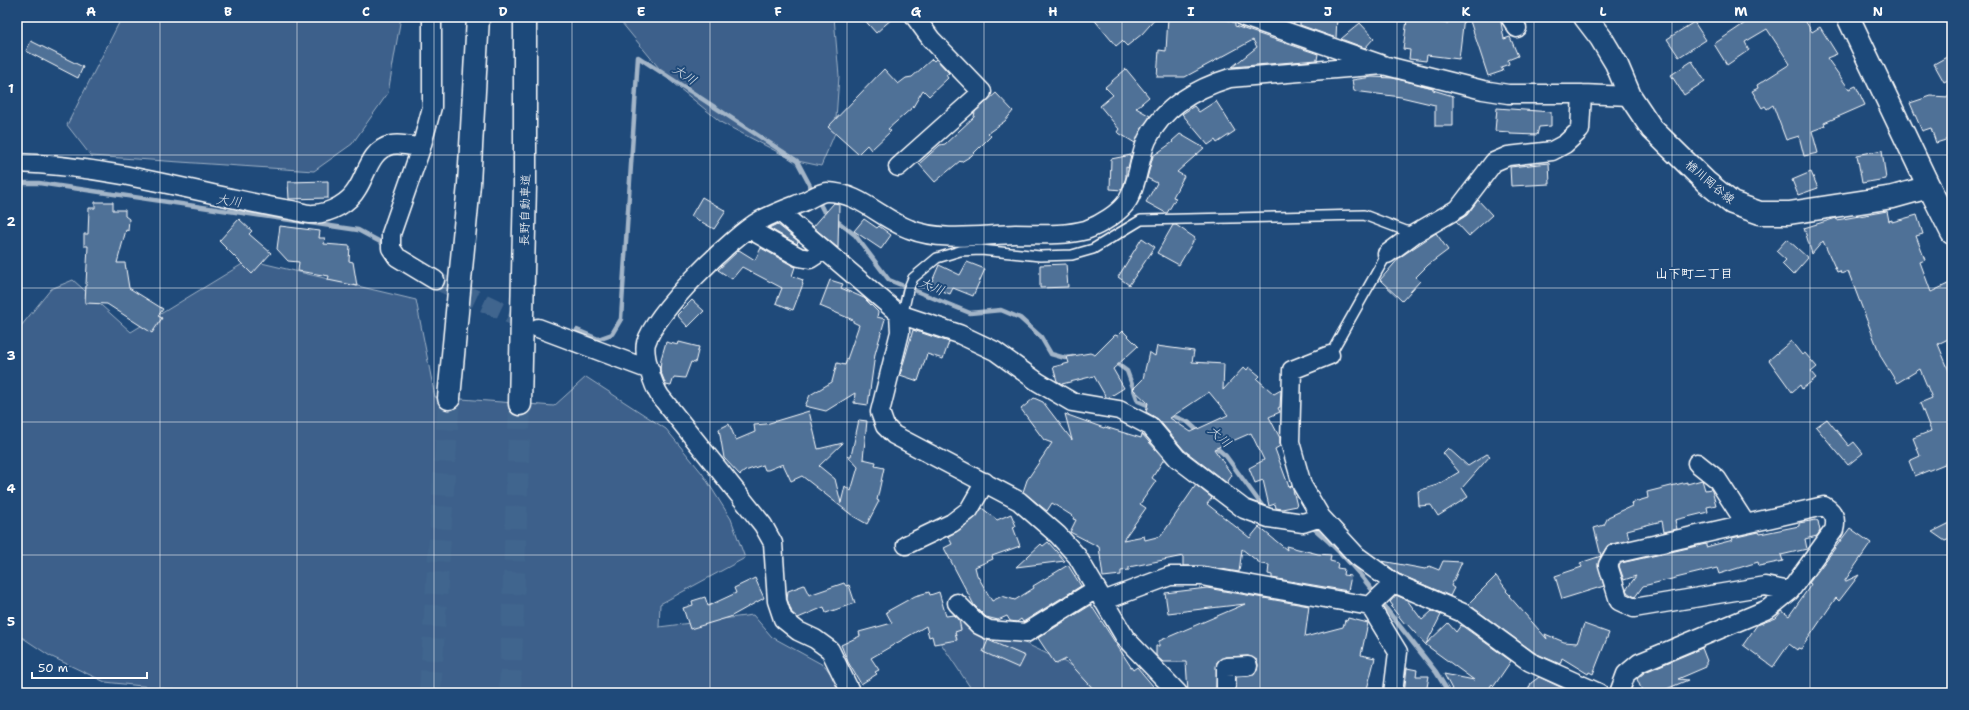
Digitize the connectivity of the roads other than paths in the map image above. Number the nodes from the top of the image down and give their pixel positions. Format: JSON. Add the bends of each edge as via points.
{"nodes":[{"id":1,"x":432,"y":17,"type":"edge"},
{"id":2,"x":478,"y":17,"type":"edge"},
{"id":3,"x":525,"y":17,"type":"edge"},
{"id":4,"x":915,"y":17,"type":"edge"},
{"id":5,"x":1585,"y":17,"type":"edge"},
{"id":6,"x":1848,"y":17,"type":"edge"},
{"id":7,"x":1253,"y":19,"type":"edge"},
{"id":8,"x":1383,"y":65,"type":"junction"},
{"id":9,"x":1582,"y":94,"type":"junction"},
{"id":10,"x":1630,"y":96,"type":"junction"},
{"id":11,"x":421,"y":148,"type":"junction"},
{"id":12,"x":17,"y":163,"type":"edge"},
{"id":13,"x":898,"y":167,"type":"dead end"},
{"id":14,"x":1929,"y":187,"type":"junction"},
{"id":15,"x":780,"y":212,"type":"junction"},
{"id":16,"x":1950,"y":223,"type":"edge"},
{"id":17,"x":749,"y":229,"type":"junction"},
{"id":18,"x":1414,"y":234,"type":"junction"},
{"id":19,"x":824,"y":250,"type":"junction"},
{"id":20,"x":1387,"y":254,"type":"joint"},
{"id":21,"x":435,"y":280,"type":"tunnel mouth"},
{"id":22,"x":900,"y":314,"type":"junction"},
{"id":23,"x":538,"y":328,"type":"tunnel mouth"},
{"id":24,"x":1330,"y":355,"type":"joint"},
{"id":25,"x":650,"y":370,"type":"junction"},
{"id":26,"x":449,"y":398,"type":"tunnel mouth"},
{"id":27,"x":520,"y":404,"type":"tunnel mouth"},
{"id":28,"x":1697,"y":463,"type":"dead end"},
{"id":29,"x":985,"y":482,"type":"junction"},
{"id":30,"x":1320,"y":517,"type":"junction"},
{"id":31,"x":1746,"y":524,"type":"junction"},
{"id":32,"x":906,"y":545,"type":"dead end"},
{"id":33,"x":1394,"y":583,"type":"junction"},
{"id":34,"x":1790,"y":591,"type":"junction"},
{"id":35,"x":1100,"y":595,"type":"junction"},
{"id":36,"x":957,"y":603,"type":"dead end"},
{"id":37,"x":1370,"y":606,"type":"junction"},
{"id":38,"x":1248,"y":666,"type":"dead end"},
{"id":39,"x":851,"y":693,"type":"edge"},
{"id":40,"x":1178,"y":693,"type":"edge"},
{"id":41,"x":1226,"y":693,"type":"edge"},
{"id":42,"x":1393,"y":693,"type":"edge"},
{"id":43,"x":1599,"y":693,"type":"edge"},
{"id":44,"x":1619,"y":693,"type":"edge"}],
"edges":[{"from":1,"to":11,"type":"street","via":[[432,107]]},
{"from":2,"to":26,"type":"main road","via":[[469,184]]},
{"from":3,"to":27,"type":"main road","name":"長野自動車道","via":[[525,185]]},
{"from":4,"to":13,"type":"street","via":[[931,39],[982,92]]},
{"from":5,"to":10,"type":"main road","name":"楢川岡谷線","via":[[1616,63]]},
{"from":6,"to":14,"type":"main road"},
{"from":7,"to":8,"type":"street"},
{"from":8,"to":9,"type":"street","via":[[1508,94]]},
{"from":8,"to":15,"type":"street","via":[[1230,78],[1210,84],[1192,94],[1177,104],[1160,121],[1148,139],[1128,200],[1105,221],[1086,230],[1060,234],[922,234],[906,228],[860,201],[826,192]]},
{"from":9,"to":10,"type":"street"},
{"from":9,"to":18,"type":"street","via":[[1580,130],[1565,144],[1552,151],[1508,156],[1494,162],[1458,208]]},
{"from":10,"to":14,"type":"main road","name":"楢川岡谷線","via":[[1652,129],[1706,182],[1732,203],[1760,213],[1789,213],[1893,197]]},
{"from":11,"to":12,"type":"street","via":[[391,145],[382,149],[372,158],[357,190],[343,204],[330,211],[314,214],[266,206],[127,174]]},
{"from":11,"to":21,"type":"street","via":[[391,234],[391,248],[397,257]]},
{"from":14,"to":16,"type":"main road"},
{"from":15,"to":17,"type":"street","via":[[761,220]]},
{"from":15,"to":19,"type":"street"},
{"from":17,"to":19,"type":"street","via":[[798,257],[810,259]]},
{"from":17,"to":25,"type":"street","via":[[686,285],[659,321],[646,344]]},
{"from":18,"to":20,"type":"street"},
{"from":18,"to":22,"type":"lane","via":[[1364,215],[1141,220],[1093,249],[1072,255],[1040,256],[981,250],[960,251],[937,258],[913,278]]},
{"from":19,"to":22,"type":"street"},
{"from":20,"to":24,"type":"lane"},
{"from":22,"to":29,"type":"street","via":[[900,332],[880,412],[885,426],[894,435]]},
{"from":22,"to":30,"type":"street","via":[[959,334],[995,351],[1038,382],[1072,402],[1120,410],[1150,426],[1177,458],[1244,509],[1269,518],[1303,523]]},
{"from":23,"to":25,"type":"street"},
{"from":24,"to":30,"type":"street","via":[[1292,370],[1290,442],[1302,485]]},
{"from":25,"to":39,"type":"street","via":[[652,383],[660,396],[763,525],[773,544],[777,601],[784,619],[798,631],[830,650]]},
{"from":28,"to":31,"type":"street","via":[[1718,479]]},
{"from":29,"to":32,"type":"street","via":[[969,510],[952,523]]},
{"from":29,"to":35,"type":"street","via":[[1019,501],[1058,535],[1077,556]]},
{"from":30,"to":33,"type":"street","via":[[1357,556]]},
{"from":31,"to":34,"type":"street","via":[[1824,506],[1830,509],[1836,522],[1834,530]]},
{"from":31,"to":34,"type":"street","via":[[1614,554],[1608,565],[1619,601],[1634,608],[1765,586]]},
{"from":33,"to":37,"type":"street"},
{"from":33,"to":43,"type":"street","via":[[1463,613],[1530,662]]},
{"from":34,"to":44,"type":"street","via":[[1768,609],[1639,662],[1626,674]]},
{"from":35,"to":36,"type":"street","via":[[1026,633],[989,630],[979,625]]},
{"from":35,"to":37,"type":"street","via":[[1170,576],[1201,576]]},
{"from":35,"to":40,"type":"street","via":[[1126,639]]},
{"from":37,"to":42,"type":"street","via":[[1398,652]]},
{"from":38,"to":41,"type":"street","via":[[1226,667]]}]}
